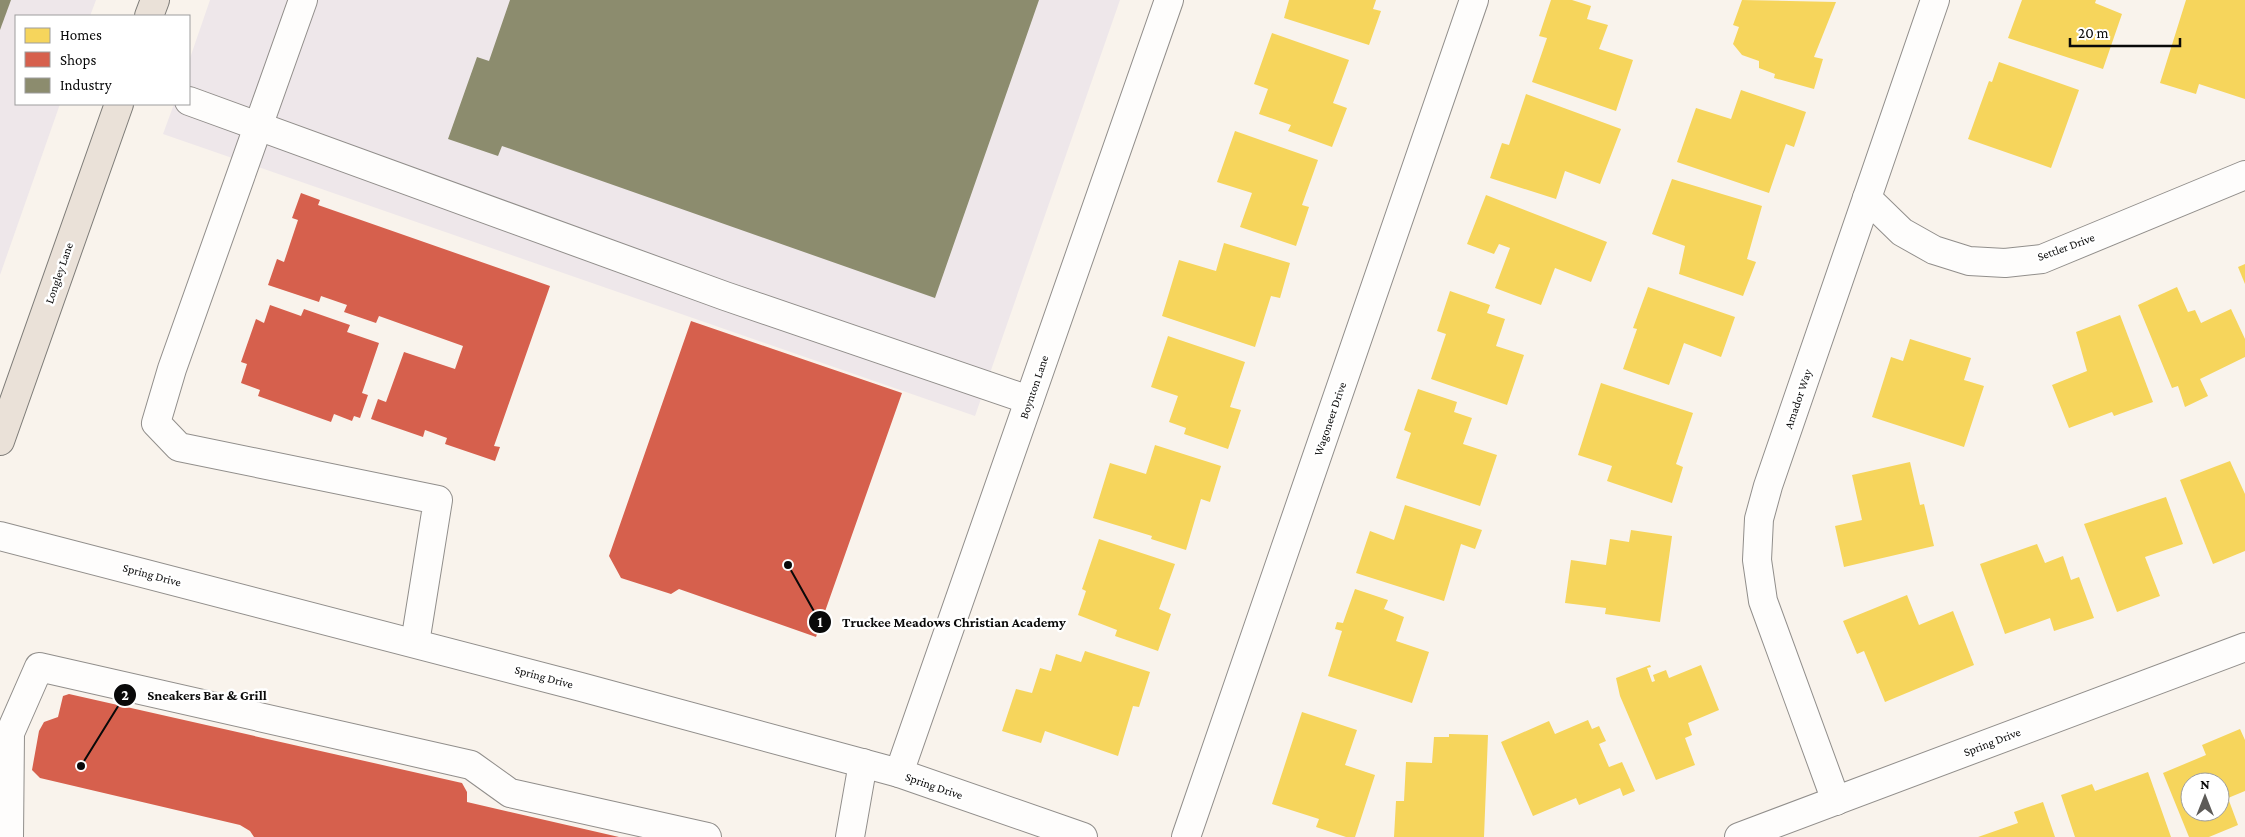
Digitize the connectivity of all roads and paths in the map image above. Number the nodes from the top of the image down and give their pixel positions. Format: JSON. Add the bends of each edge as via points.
{"nodes":[{"id":1,"x":155,"y":0,"type":"edge"},
{"id":2,"x":303,"y":0,"type":"edge"},
{"id":3,"x":1169,"y":0,"type":"edge"},
{"id":4,"x":1474,"y":0,"type":"edge"},
{"id":5,"x":1935,"y":0,"type":"edge"},
{"id":6,"x":149,"y":15,"type":"edge"},
{"id":7,"x":190,"y":101,"type":"edge"},
{"id":8,"x":119,"y":105,"type":"edge"},
{"id":9,"x":258,"y":127,"type":"junction"},
{"id":10,"x":2245,"y":175,"type":"edge"},
{"id":11,"x":1867,"y":198,"type":"junction"},
{"id":12,"x":1029,"y":400,"type":"junction"},
{"id":13,"x":0,"y":441,"type":"edge"},
{"id":14,"x":0,"y":536,"type":"edge"},
{"id":15,"x":415,"y":644,"type":"junction"},
{"id":16,"x":2245,"y":647,"type":"edge"},
{"id":17,"x":863,"y":763,"type":"junction"},
{"id":18,"x":899,"y":773,"type":"junction"},
{"id":19,"x":1836,"y":800,"type":"junction"},
{"id":20,"x":9,"y":837,"type":"edge"},
{"id":21,"x":706,"y":837,"type":"edge"},
{"id":22,"x":850,"y":837,"type":"edge"},
{"id":23,"x":1083,"y":837,"type":"edge"},
{"id":24,"x":1186,"y":837,"type":"edge"},
{"id":25,"x":1739,"y":837,"type":"edge"}],
"edges":[{"from":1,"to":6,"type":"main road"},
{"from":2,"to":9,"type":"street"},
{"from":3,"to":12,"type":"street","name":"Boynton Lane"},
{"from":4,"to":24,"type":"street","name":"Wagoneer Drive"},
{"from":5,"to":11,"type":"street","name":"Amador Way"},
{"from":7,"to":9,"type":"street"},
{"from":8,"to":13,"type":"main road","name":"Longley Lane"},
{"from":9,"to":12,"type":"street","via":[[726,296]]},
{"from":9,"to":15,"type":"street","via":[[156,423],[179,447],[438,500]]},
{"from":10,"to":11,"type":"street","name":"Settler Drive","via":[[2042,259],[2005,264],[1969,261],[1934,250],[1902,232]]},
{"from":11,"to":19,"type":"street","name":"Amador Way","via":[[1768,486],[1760,519],[1757,560],[1763,601]]},
{"from":12,"to":18,"type":"street","name":"Boynton Lane"},
{"from":14,"to":15,"type":"street","name":"Spring Drive"},
{"from":15,"to":17,"type":"street","name":"Spring Drive"},
{"from":16,"to":19,"type":"street","name":"Spring Drive"},
{"from":17,"to":18,"type":"street","name":"Spring Drive"},
{"from":17,"to":22,"type":"street"},
{"from":18,"to":23,"type":"street","name":"Spring Drive"},
{"from":19,"to":25,"type":"street","name":"Spring Drive"},
{"from":20,"to":21,"type":"street","via":[[10,733],[39,667],[471,765],[510,793]]}]}
